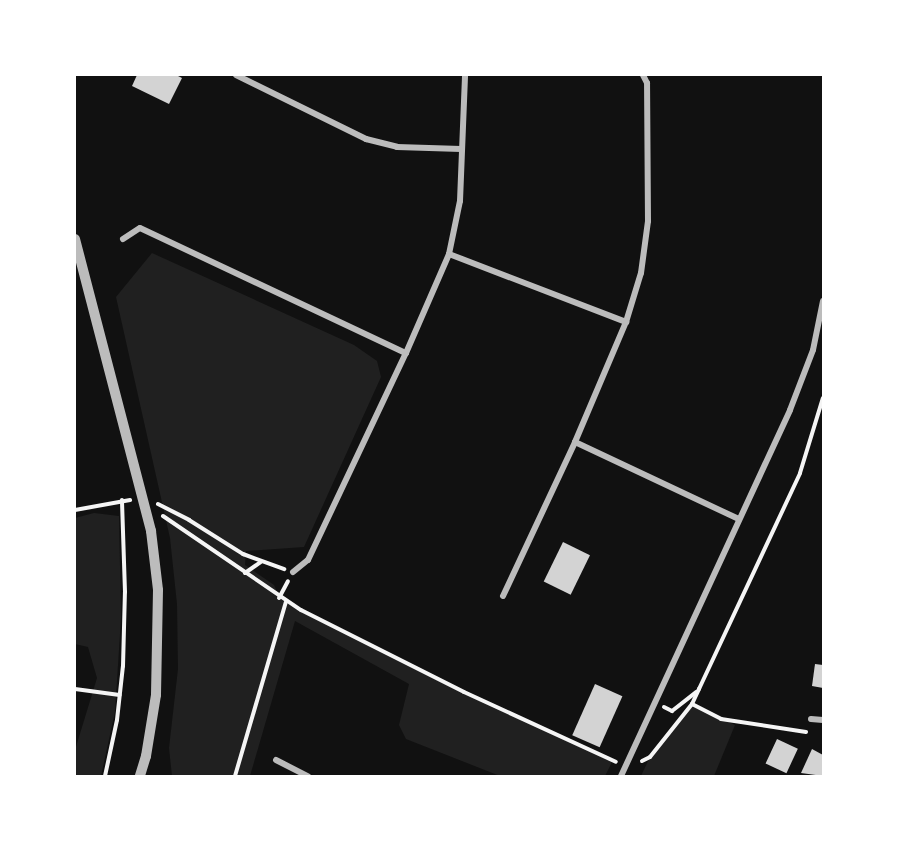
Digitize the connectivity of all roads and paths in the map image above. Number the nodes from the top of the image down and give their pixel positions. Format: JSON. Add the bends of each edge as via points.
{"nodes":[{"id":1,"x":236,"y":75,"type":"edge"},
{"id":2,"x":465,"y":75,"type":"edge"},
{"id":3,"x":643,"y":75,"type":"edge"},
{"id":4,"x":460,"y":149,"type":"junction"},
{"id":5,"x":75,"y":239,"type":"edge"},
{"id":6,"x":123,"y":239,"type":"dead end"},
{"id":7,"x":449,"y":254,"type":"junction"},
{"id":8,"x":823,"y":301,"type":"edge"},
{"id":9,"x":626,"y":322,"type":"junction"},
{"id":10,"x":406,"y":353,"type":"junction"},
{"id":11,"x":823,"y":398,"type":"edge"},
{"id":12,"x":575,"y":442,"type":"junction"},
{"id":13,"x":122,"y":500,"type":"junction"},
{"id":14,"x":144,"y":500,"type":"junction"},
{"id":15,"x":75,"y":510,"type":"edge"},
{"id":16,"x":739,"y":519,"type":"junction"},
{"id":17,"x":262,"y":562,"type":"junction"},
{"id":18,"x":293,"y":573,"type":"joint"},
{"id":19,"x":245,"y":574,"type":"junction"},
{"id":20,"x":289,"y":580,"type":"dead end"},
{"id":21,"x":503,"y":596,"type":"dead end"},
{"id":22,"x":279,"y":598,"type":"junction"},
{"id":23,"x":286,"y":602,"type":"junction"},
{"id":24,"x":75,"y":688,"type":"edge"},
{"id":25,"x":699,"y":689,"type":"junction"},
{"id":26,"x":120,"y":695,"type":"junction"},
{"id":27,"x":654,"y":703,"type":"junction"},
{"id":28,"x":692,"y":704,"type":"junction"},
{"id":29,"x":672,"y":711,"type":"junction"},
{"id":30,"x":680,"y":719,"type":"junction"},
{"id":31,"x":811,"y":719,"type":"joint"},
{"id":32,"x":823,"y":720,"type":"edge"},
{"id":33,"x":276,"y":760,"type":"dead end"},
{"id":34,"x":625,"y":768,"type":"junction"},
{"id":35,"x":105,"y":776,"type":"edge"},
{"id":36,"x":140,"y":776,"type":"edge"},
{"id":37,"x":235,"y":776,"type":"edge"},
{"id":38,"x":308,"y":776,"type":"edge"},
{"id":39,"x":621,"y":776,"type":"edge"}],
"edges":[{"from":1,"to":4,"type":"street","via":[[366,140],[397,147]]},
{"from":2,"to":4,"type":"street"},
{"from":3,"to":9,"type":"street","via":[[647,83],[648,221],[641,273]]},
{"from":4,"to":7,"type":"street","via":[[460,201]]},
{"from":5,"to":14,"type":"street"},
{"from":6,"to":10,"type":"street","via":[[140,228]]},
{"from":7,"to":9,"type":"street"},
{"from":7,"to":10,"type":"street"},
{"from":8,"to":16,"type":"street","via":[[813,350],[790,410]]},
{"from":9,"to":12,"type":"street"},
{"from":10,"to":18,"type":"street","via":[[308,560]]},
{"from":11,"to":25,"type":"path","via":[[800,472]]},
{"from":12,"to":16,"type":"street"},
{"from":12,"to":21,"type":"street"},
{"from":13,"to":14,"type":"path"},
{"from":13,"to":15,"type":"path"},
{"from":13,"to":26,"type":"path","via":[[125,592]]},
{"from":14,"to":17,"type":"path","via":[[170,509]]},
{"from":14,"to":19,"type":"path"},
{"from":14,"to":36,"type":"street","via":[[158,590],[158,650],[156,695]]},
{"from":16,"to":27,"type":"street"},
{"from":17,"to":18,"type":"path"},
{"from":17,"to":19,"type":"path"},
{"from":19,"to":22,"type":"path"},
{"from":20,"to":22,"type":"path"},
{"from":22,"to":23,"type":"path"},
{"from":23,"to":34,"type":"path"},
{"from":23,"to":37,"type":"path"},
{"from":24,"to":26,"type":"path"},
{"from":25,"to":28,"type":"path"},
{"from":25,"to":29,"type":"path"},
{"from":26,"to":35,"type":"path"},
{"from":27,"to":29,"type":"path"},
{"from":27,"to":34,"type":"street"},
{"from":28,"to":30,"type":"path"},
{"from":28,"to":31,"type":"path","via":[[721,719],[808,732]]},
{"from":29,"to":30,"type":"path"},
{"from":30,"to":34,"type":"path","via":[[650,757]]},
{"from":31,"to":32,"type":"street"},
{"from":33,"to":38,"type":"street"},
{"from":34,"to":39,"type":"street"}]}
